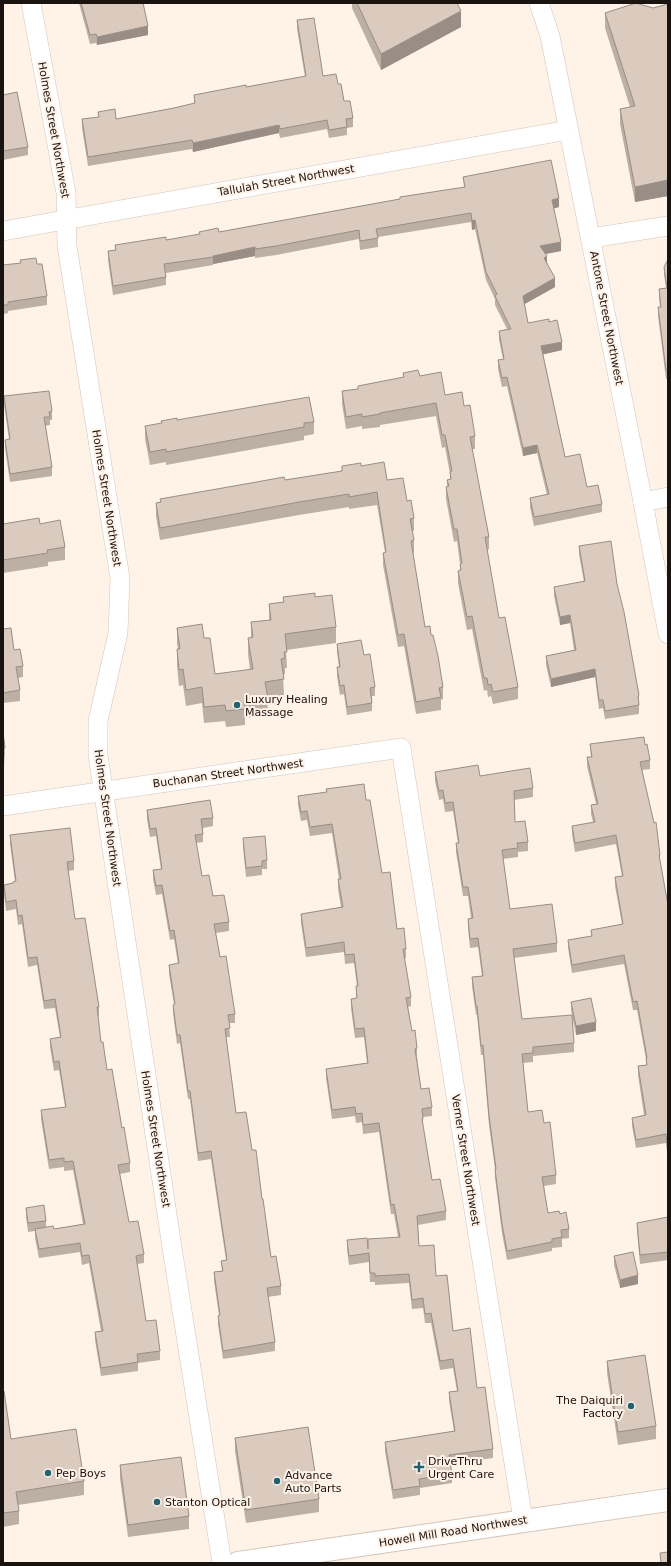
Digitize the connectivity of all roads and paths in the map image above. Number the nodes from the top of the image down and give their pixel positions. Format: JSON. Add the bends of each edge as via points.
{"nodes":[{"id":1,"x":31,"y":3,"type":"edge"},
{"id":2,"x":539,"y":3,"type":"edge"},
{"id":3,"x":568,"y":130,"type":"junction"},
{"id":4,"x":67,"y":219,"type":"junction"},
{"id":5,"x":668,"y":226,"type":"edge"},
{"id":6,"x":3,"y":230,"type":"edge"},
{"id":7,"x":591,"y":238,"type":"junction"},
{"id":8,"x":668,"y":497,"type":"edge"},
{"id":9,"x":643,"y":502,"type":"junction"},
{"id":10,"x":668,"y":634,"type":"edge"},
{"id":11,"x":103,"y":791,"type":"junction"},
{"id":12,"x":410,"y":800,"type":"joint"},
{"id":13,"x":3,"y":806,"type":"edge"},
{"id":14,"x":668,"y":1500,"type":"edge"},
{"id":15,"x":523,"y":1520,"type":"junction"},
{"id":16,"x":222,"y":1563,"type":"edge"},
{"id":17,"x":238,"y":1563,"type":"edge"}],
"edges":[{"from":1,"to":4,"type":"street","name":"Holmes Street Northwest","via":[[66,193]]},
{"from":2,"to":3,"type":"street","name":"Antone Street Northwest","via":[[550,36]]},
{"from":3,"to":4,"type":"street","name":"Tallulah Street Northwest"},
{"from":3,"to":7,"type":"street","name":"Antone Street Northwest"},
{"from":4,"to":6,"type":"street","name":"Tallulah Street Northwest"},
{"from":4,"to":11,"type":"street","name":"Holmes Street Northwest","via":[[67,246],[120,578],[118,633],[98,722],[98,755]]},
{"from":5,"to":7,"type":"street"},
{"from":7,"to":9,"type":"street","name":"Antone Street Northwest"},
{"from":8,"to":9,"type":"street"},
{"from":9,"to":10,"type":"street","name":"Antone Street Northwest"},
{"from":11,"to":12,"type":"street","name":"Buchanan Street Northwest","via":[[401,748]]},
{"from":11,"to":13,"type":"street","name":"Buchanan Street Northwest"},
{"from":11,"to":16,"type":"street","name":"Holmes Street Northwest"},
{"from":12,"to":15,"type":"street","name":"Verner Street Northwest"},
{"from":14,"to":15,"type":"main road","name":"Howell Mill Road Northwest"},
{"from":15,"to":17,"type":"main road","name":"Howell Mill Road Northwest"}]}
